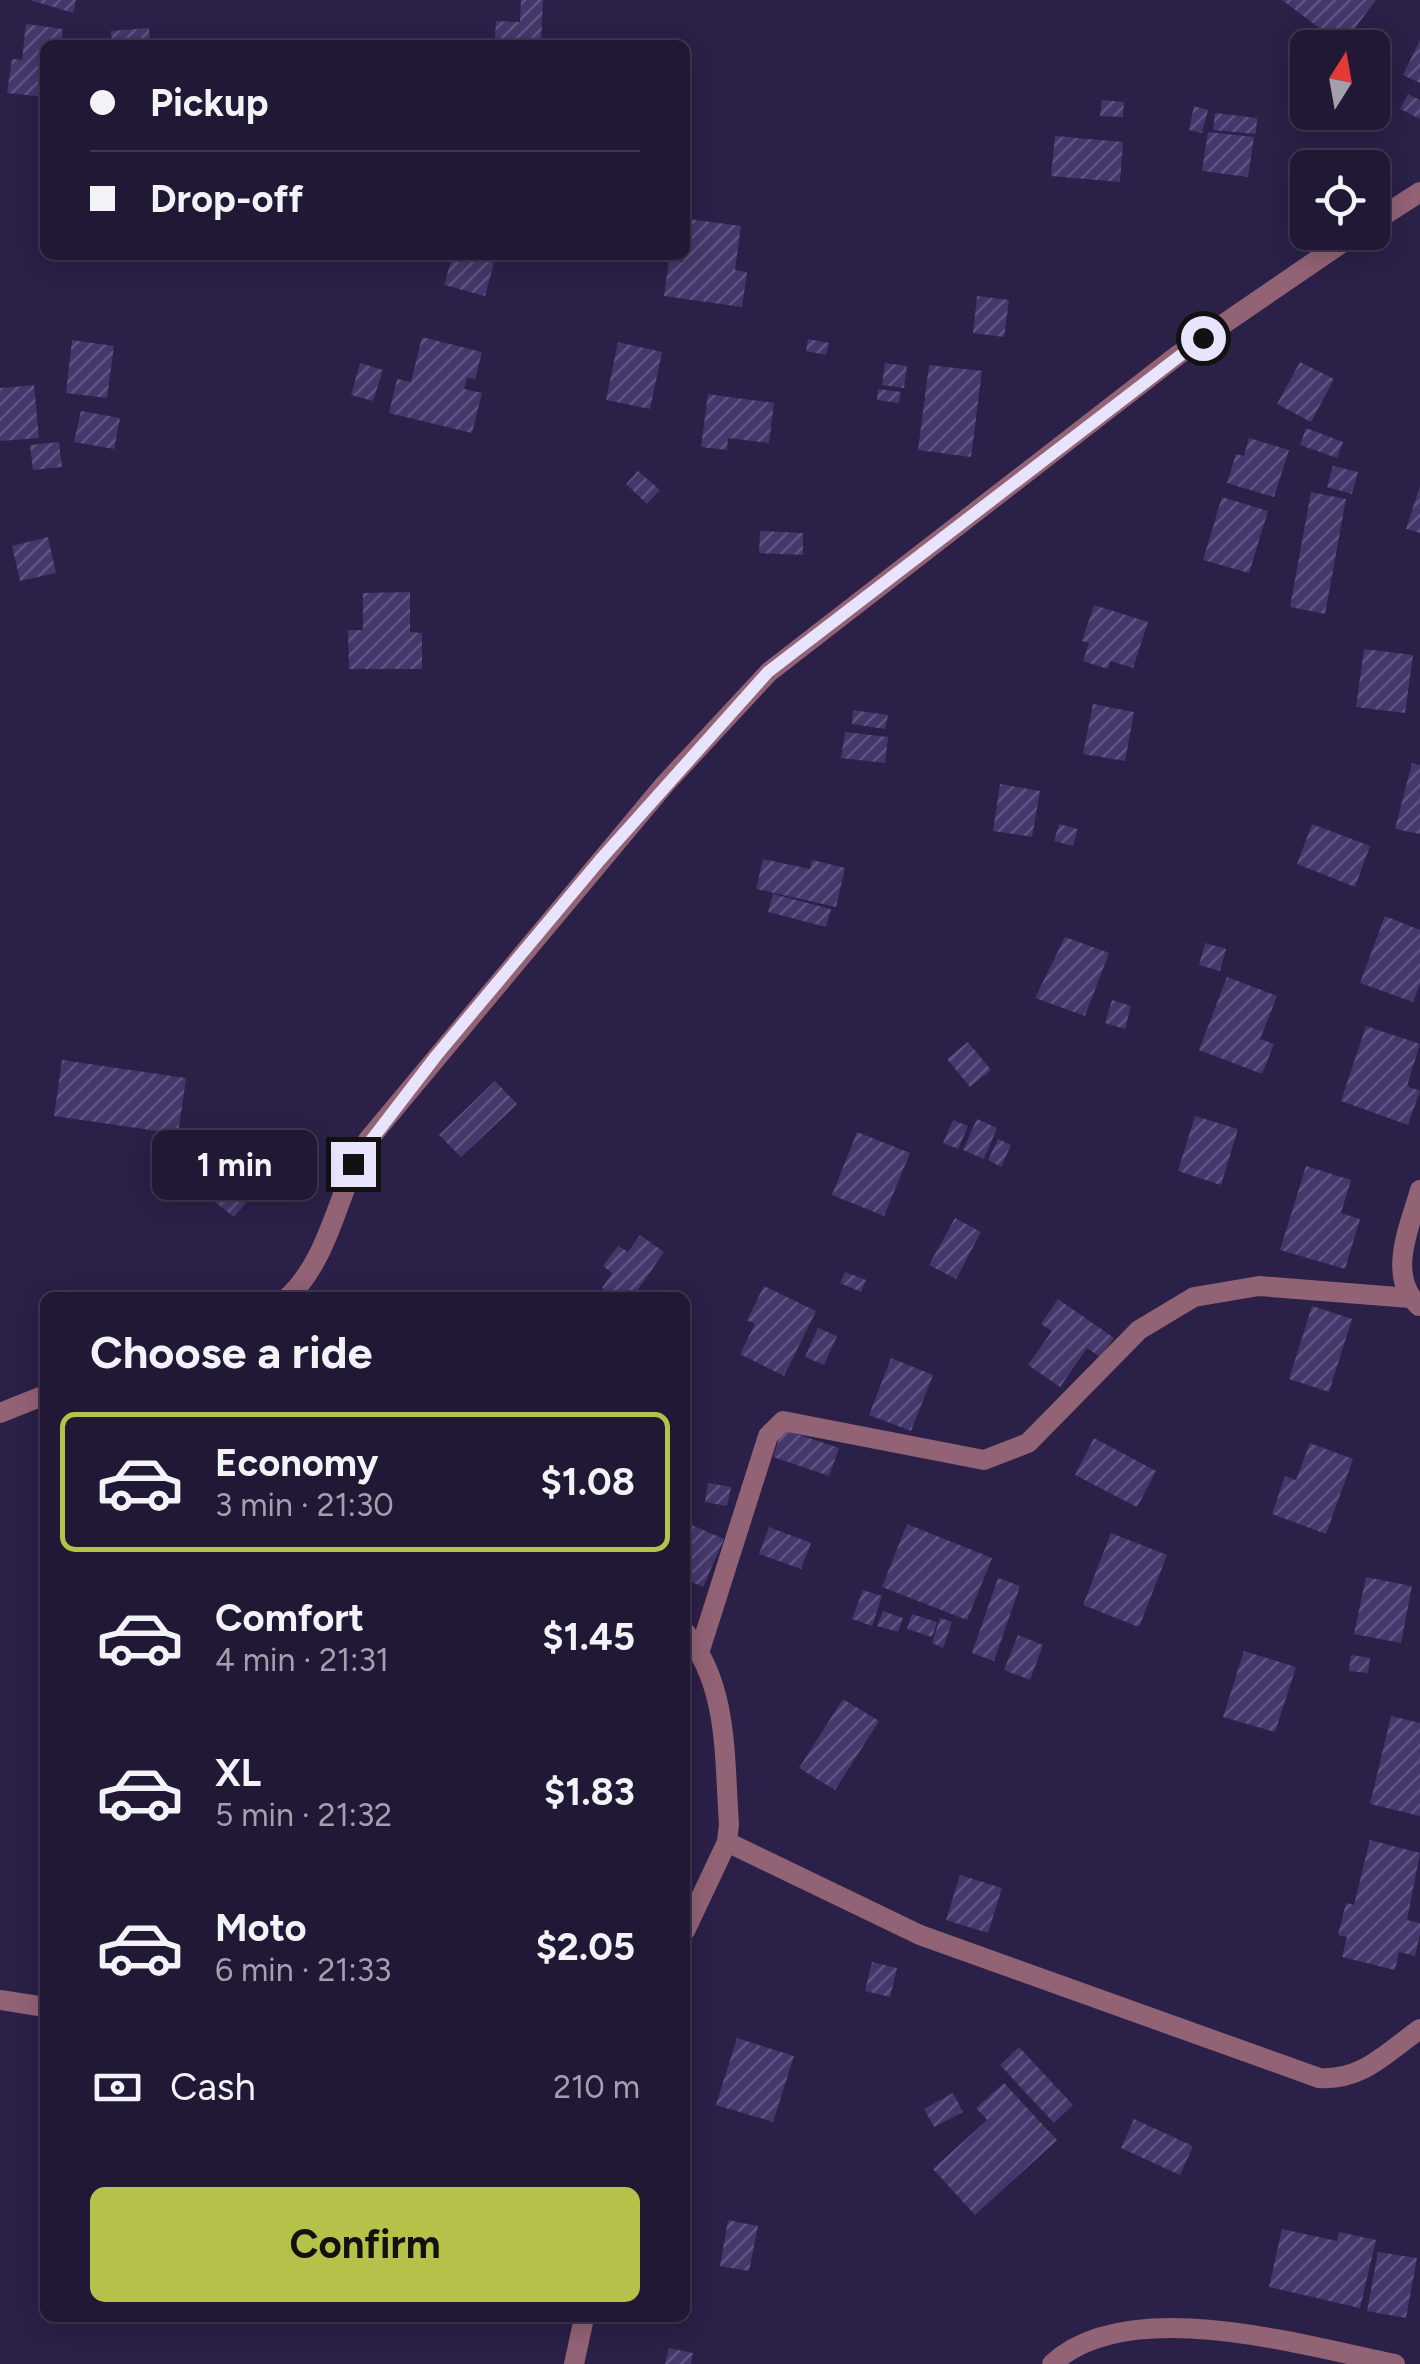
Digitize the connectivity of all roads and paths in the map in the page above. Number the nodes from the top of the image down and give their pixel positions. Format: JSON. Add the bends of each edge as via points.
{"nodes":[{"id":1,"x":1420,"y":192,"type":"edge"},
{"id":2,"x":1390,"y":211,"type":"edge"},
{"id":3,"x":1332,"y":250,"type":"edge"},
{"id":4,"x":1420,"y":1190,"type":"edge"},
{"id":5,"x":292,"y":1292,"type":"edge"},
{"id":6,"x":1415,"y":1303,"type":"edge"},
{"id":7,"x":40,"y":1397,"type":"edge"},
{"id":8,"x":0,"y":1412,"type":"edge"},
{"id":9,"x":690,"y":1638,"type":"edge"},
{"id":10,"x":700,"y":1650,"type":"junction"},
{"id":11,"x":727,"y":1842,"type":"junction"},
{"id":12,"x":690,"y":1920,"type":"edge"},
{"id":13,"x":0,"y":2000,"type":"edge"},
{"id":14,"x":40,"y":2006,"type":"edge"},
{"id":15,"x":1420,"y":2029,"type":"edge"},
{"id":16,"x":583,"y":2322,"type":"edge"},
{"id":17,"x":574,"y":2364,"type":"edge"},
{"id":18,"x":1052,"y":2364,"type":"edge"},
{"id":19,"x":1395,"y":2364,"type":"edge"}],
"edges":[{"from":1,"to":2,"type":"street"},
{"from":3,"to":5,"type":"street","via":[[1178,355],[768,672],[652,799],[368,1140],[311,1269]]},
{"from":4,"to":6,"type":"street","via":[[1401,1265]]},
{"from":6,"to":10,"type":"street","via":[[1259,1286],[1194,1297],[1139,1330],[1028,1443],[984,1460],[784,1420],[768,1436]]},
{"from":7,"to":8,"type":"street"},
{"from":9,"to":10,"type":"street"},
{"from":10,"to":11,"type":"street","via":[[720,1708]]},
{"from":11,"to":12,"type":"street"},
{"from":11,"to":15,"type":"street","via":[[920,1935],[1319,2078],[1344,2080]]},
{"from":13,"to":14,"type":"street"},
{"from":16,"to":17,"type":"street"},
{"from":18,"to":19,"type":"street","via":[[1068,2349],[1161,2329],[1228,2332]]}]}
